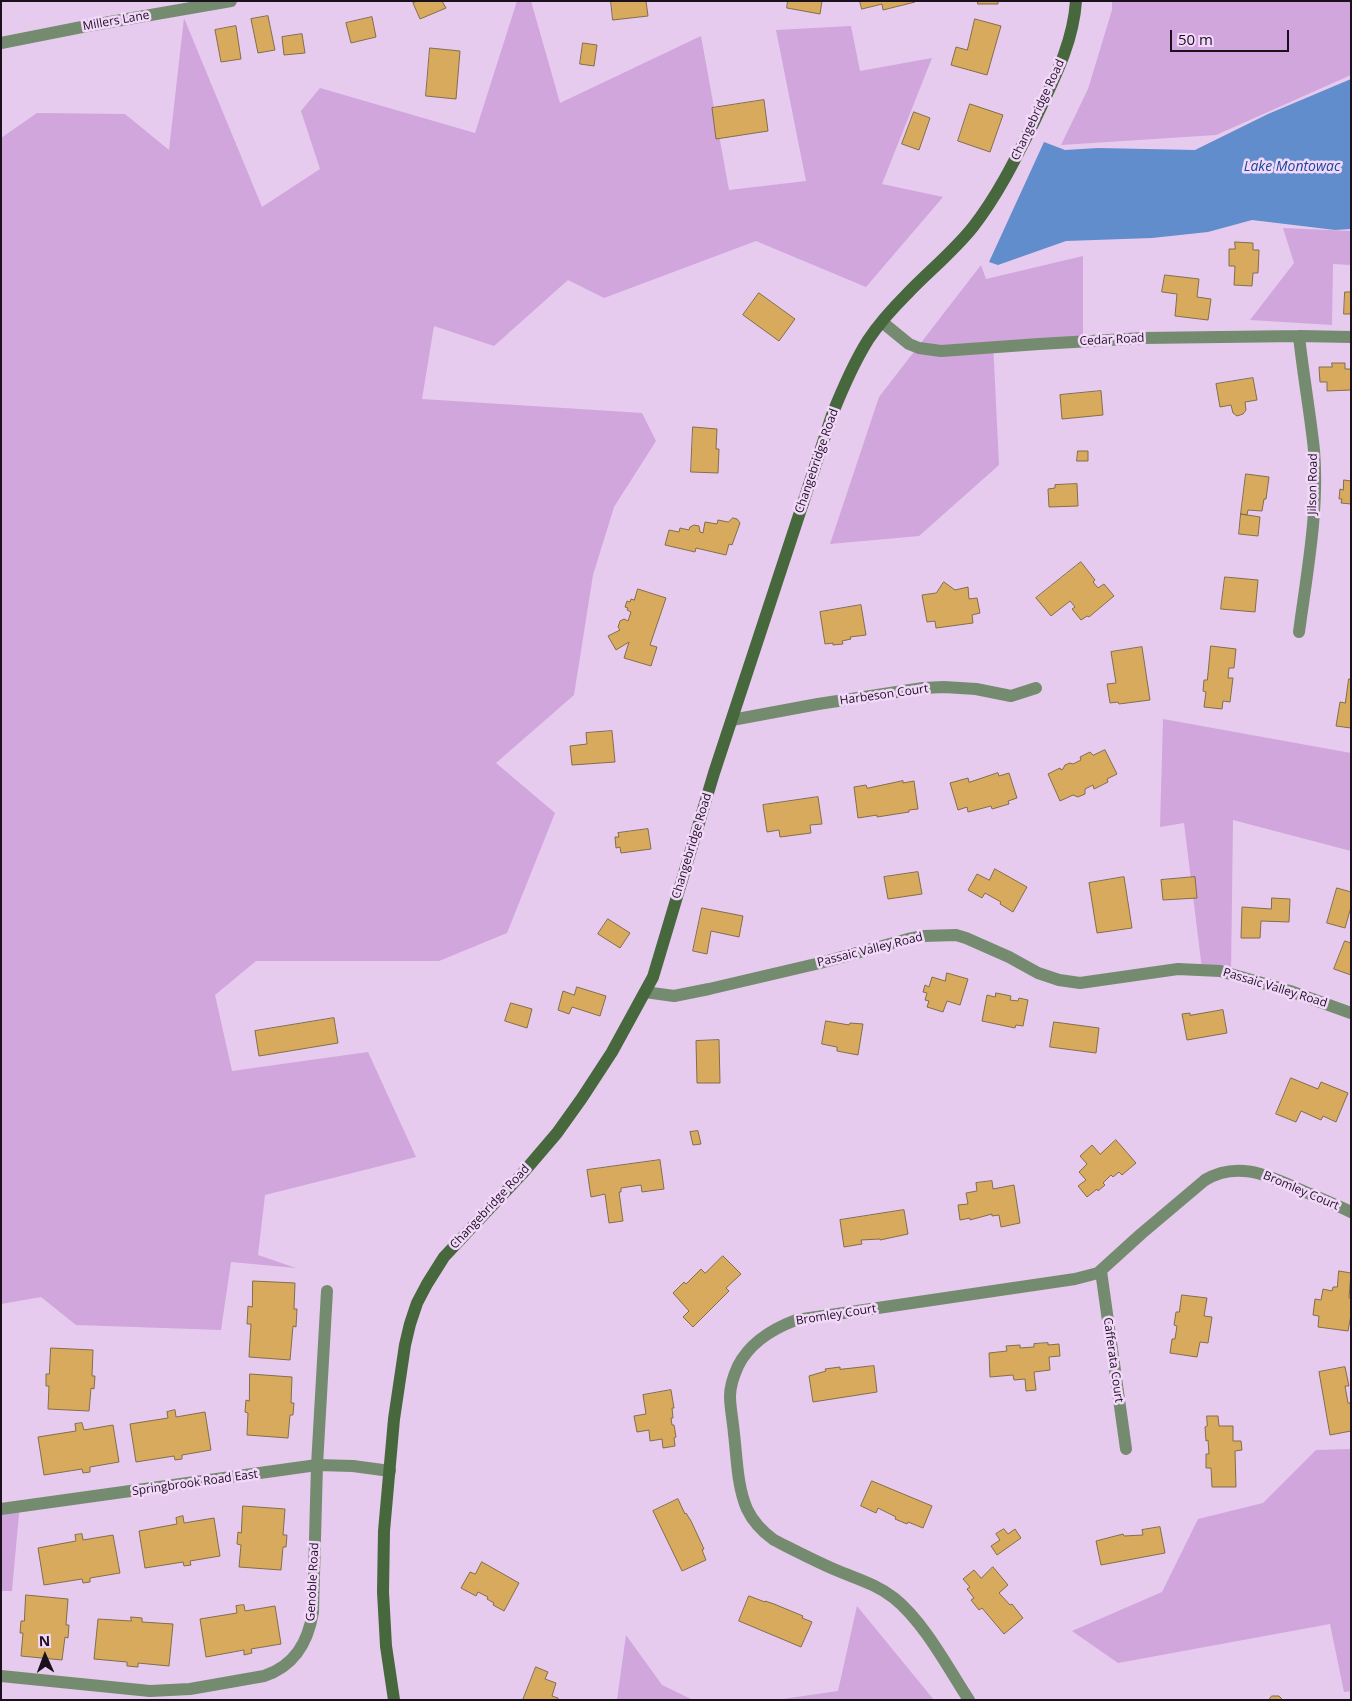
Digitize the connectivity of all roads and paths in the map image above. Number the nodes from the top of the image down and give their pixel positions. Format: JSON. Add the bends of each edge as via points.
{"nodes":[{"id":1,"x":231,"y":1,"type":"edge"},
{"id":2,"x":1076,"y":1,"type":"edge"},
{"id":3,"x":1,"y":44,"type":"edge"},
{"id":4,"x":882,"y":322,"type":"junction"},
{"id":5,"x":1298,"y":336,"type":"junction"},
{"id":6,"x":1351,"y":337,"type":"edge"},
{"id":7,"x":1299,"y":632,"type":"dead end"},
{"id":8,"x":1036,"y":688,"type":"dead end"},
{"id":9,"x":732,"y":720,"type":"junction"},
{"id":10,"x":645,"y":992,"type":"junction"},
{"id":11,"x":1351,"y":1013,"type":"edge"},
{"id":12,"x":1351,"y":1212,"type":"edge"},
{"id":13,"x":1101,"y":1271,"type":"junction"},
{"id":14,"x":327,"y":1291,"type":"dead end"},
{"id":15,"x":1126,"y":1449,"type":"dead end"},
{"id":16,"x":317,"y":1465,"type":"junction"},
{"id":17,"x":390,"y":1471,"type":"junction"},
{"id":18,"x":1,"y":1509,"type":"edge"},
{"id":19,"x":1,"y":1676,"type":"edge"},
{"id":20,"x":136,"y":1695,"type":"edge"},
{"id":21,"x":394,"y":1700,"type":"edge"},
{"id":22,"x":969,"y":1700,"type":"edge"}],
"edges":[{"from":1,"to":3,"type":"street","name":"Millers Lane"},
{"from":2,"to":4,"type":"main road","name":"Changebridge Road","via":[[1069,40],[1058,71],[998,190],[953,250]]},
{"from":4,"to":5,"type":"street","name":"Cedar Road","via":[[909,344],[940,351],[1143,338]]},
{"from":4,"to":9,"type":"main road","name":"Changebridge Road","via":[[868,339],[848,375],[832,415]]},
{"from":5,"to":6,"type":"street","name":"Cedar Road"},
{"from":5,"to":7,"type":"street","name":"Jilson Road","via":[[1314,451],[1311,537]]},
{"from":8,"to":9,"type":"street","name":"Harbeson Court","via":[[1011,696],[976,689],[923,688]]},
{"from":9,"to":10,"type":"main road","name":"Changebridge Road","via":[[653,977]]},
{"from":10,"to":11,"type":"street","name":"Passaic Valley Road","via":[[674,996],[908,939],[956,936],[1058,980],[1085,983],[1178,969],[1220,971]]},
{"from":10,"to":17,"type":"main road","name":"Changebridge Road","via":[[612,1052],[557,1133],[444,1257],[427,1284],[405,1345]]},
{"from":12,"to":13,"type":"street","name":"Bromley Court","via":[[1268,1175],[1225,1171],[1205,1180]]},
{"from":13,"to":15,"type":"street","name":"Cafferata Court"},
{"from":13,"to":22,"type":"street","name":"Bromley Court","via":[[1075,1278],[796,1320],[763,1337],[744,1356],[734,1376],[730,1397],[741,1489],[746,1508],[758,1526],[774,1540],[868,1582],[895,1599],[929,1638]]},
{"from":14,"to":16,"type":"street","name":"Genoble Road"},
{"from":16,"to":17,"type":"street","name":"Springbrook Road East"},
{"from":16,"to":18,"type":"street","name":"Springbrook Road East"},
{"from":16,"to":20,"type":"street","name":"Genoble Road","via":[[314,1612],[309,1633],[296,1657],[284,1668],[264,1676]]},
{"from":17,"to":21,"type":"main road","name":"Changebridge Road","via":[[384,1531],[383,1592]]},
{"from":19,"to":20,"type":"street","name":"Genoble Road"}]}
